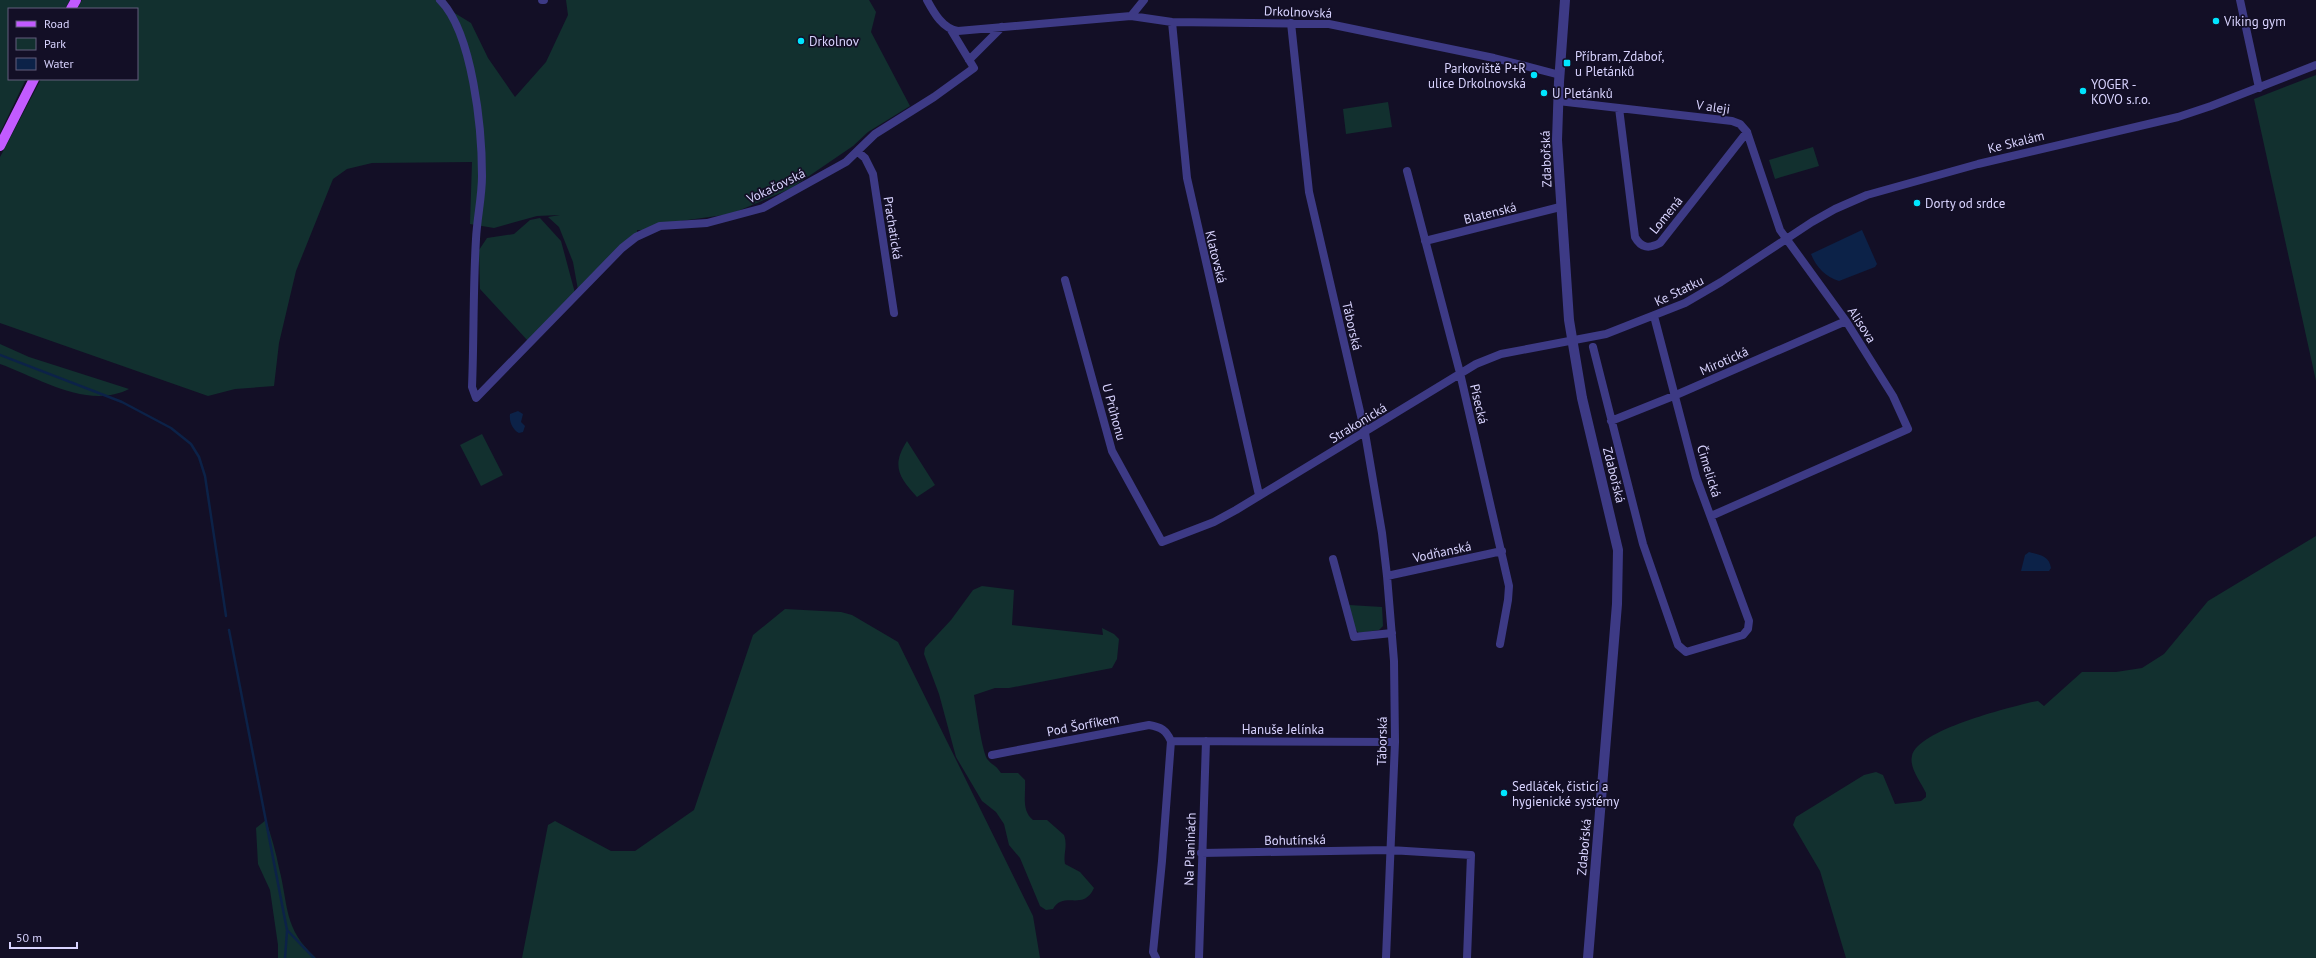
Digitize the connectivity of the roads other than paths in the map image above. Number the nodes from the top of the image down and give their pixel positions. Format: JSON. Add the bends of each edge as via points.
{"nodes":[{"id":1,"x":440,"y":0,"type":"edge"},
{"id":2,"x":927,"y":0,"type":"edge"},
{"id":3,"x":1144,"y":0,"type":"edge"},
{"id":4,"x":1565,"y":0,"type":"edge"},
{"id":5,"x":2240,"y":0,"type":"edge"},
{"id":6,"x":1131,"y":16,"type":"junction"},
{"id":7,"x":1172,"y":22,"type":"junction"},
{"id":8,"x":1291,"y":23,"type":"junction"},
{"id":9,"x":1002,"y":27,"type":"junction"},
{"id":10,"x":951,"y":30,"type":"junction"},
{"id":11,"x":969,"y":60,"type":"junction"},
{"id":12,"x":2316,"y":65,"type":"edge"},
{"id":13,"x":1560,"y":75,"type":"junction"},
{"id":14,"x":33,"y":80,"type":"edge"},
{"id":15,"x":2259,"y":88,"type":"junction"},
{"id":16,"x":1558,"y":101,"type":"junction"},
{"id":17,"x":1619,"y":108,"type":"junction"},
{"id":18,"x":1747,"y":132,"type":"junction"},
{"id":19,"x":0,"y":146,"type":"edge"},
{"id":20,"x":858,"y":152,"type":"junction"},
{"id":21,"x":1406,"y":171,"type":"dead end"},
{"id":22,"x":1560,"y":207,"type":"junction"},
{"id":23,"x":1786,"y":240,"type":"junction"},
{"id":24,"x":1425,"y":242,"type":"junction"},
{"id":25,"x":1065,"y":280,"type":"dead end"},
{"id":26,"x":894,"y":313,"type":"dead end"},
{"id":27,"x":1654,"y":316,"type":"junction"},
{"id":28,"x":1846,"y":321,"type":"junction"},
{"id":29,"x":1571,"y":339,"type":"junction"},
{"id":30,"x":1593,"y":347,"type":"dead end"},
{"id":31,"x":1460,"y":374,"type":"junction"},
{"id":32,"x":1676,"y":395,"type":"junction"},
{"id":33,"x":1611,"y":421,"type":"junction"},
{"id":34,"x":1364,"y":433,"type":"junction"},
{"id":35,"x":1259,"y":495,"type":"junction"},
{"id":36,"x":1711,"y":516,"type":"junction"},
{"id":37,"x":1162,"y":542,"type":"joint"},
{"id":38,"x":1502,"y":551,"type":"junction"},
{"id":39,"x":1333,"y":559,"type":"dead end"},
{"id":40,"x":1387,"y":576,"type":"junction"},
{"id":41,"x":1748,"y":629,"type":"joint"},
{"id":42,"x":1392,"y":633,"type":"junction"},
{"id":43,"x":1500,"y":644,"type":"dead end"},
{"id":44,"x":1171,"y":741,"type":"junction"},
{"id":45,"x":1206,"y":741,"type":"junction"},
{"id":46,"x":1395,"y":742,"type":"junction"},
{"id":47,"x":992,"y":755,"type":"dead end"},
{"id":48,"x":1390,"y":850,"type":"junction"},
{"id":49,"x":1201,"y":853,"type":"junction"},
{"id":50,"x":1156,"y":958,"type":"edge"},
{"id":51,"x":1199,"y":958,"type":"edge"},
{"id":52,"x":1386,"y":958,"type":"edge"},
{"id":53,"x":1467,"y":958,"type":"edge"},
{"id":54,"x":1588,"y":958,"type":"edge"}],
"edges":[{"from":1,"to":20,"type":"street","name":"Vokačovská","via":[[457,24],[464,44],[480,121],[482,177],[476,239],[472,387],[476,398],[622,248],[649,230],[660,226],[707,223],[763,208],[846,162]]},
{"from":2,"to":10,"type":"street","via":[[937,17]]},
{"from":3,"to":6,"type":"street"},
{"from":4,"to":13,"type":"street","name":"Zdabořská"},
{"from":5,"to":15,"type":"street"},
{"from":6,"to":7,"type":"street","name":"Drkolnovská"},
{"from":6,"to":9,"type":"street","name":"Drkolnovská"},
{"from":7,"to":8,"type":"street","name":"Drkolnovská"},
{"from":7,"to":35,"type":"street","name":"Klatovská","via":[[1187,178]]},
{"from":8,"to":13,"type":"street","name":"Drkolnovská","via":[[1329,24],[1494,58]]},
{"from":8,"to":34,"type":"street","name":"Táborská","via":[[1309,192]]},
{"from":9,"to":10,"type":"street","name":"Drkolnovská"},
{"from":9,"to":11,"type":"street"},
{"from":10,"to":11,"type":"street"},
{"from":11,"to":20,"type":"street","name":"Vokačovská","via":[[974,68],[875,134]]},
{"from":12,"to":15,"type":"street","name":"Ke Skalám"},
{"from":13,"to":16,"type":"street","name":"Zdabořská"},
{"from":14,"to":19,"type":"main road"},
{"from":15,"to":23,"type":"street","name":"Ke Skalám","via":[[2178,117],[2065,142],[1874,193],[1835,209]]},
{"from":16,"to":17,"type":"street","name":"V aleji"},
{"from":16,"to":22,"type":"street","name":"Zdabořská"},
{"from":17,"to":18,"type":"street","name":"V aleji","via":[[1732,121],[1740,124]]},
{"from":17,"to":18,"type":"street","name":"Lomená","via":[[1635,237],[1639,244],[1645,247],[1653,247],[1660,243]]},
{"from":18,"to":23,"type":"street","via":[[1780,230]]},
{"from":20,"to":26,"type":"street","name":"Prachatická","via":[[865,158],[873,174]]},
{"from":21,"to":24,"type":"street","name":"Písecká"},
{"from":22,"to":24,"type":"street","name":"Blatenská"},
{"from":22,"to":29,"type":"street","name":"Zdabořská"},
{"from":23,"to":27,"type":"street","name":"Ke Statku","via":[[1685,303]]},
{"from":23,"to":28,"type":"street","name":"Alisova"},
{"from":24,"to":31,"type":"street","name":"Písecká"},
{"from":25,"to":37,"type":"street","name":"U Průhonu","via":[[1112,451]]},
{"from":27,"to":29,"type":"street","name":"Ke Statku","via":[[1606,334]]},
{"from":27,"to":32,"type":"street","name":"Čimelická"},
{"from":28,"to":32,"type":"street","name":"Mirotická"},
{"from":28,"to":36,"type":"street","name":"Alisova","via":[[1893,396],[1908,429]]},
{"from":29,"to":31,"type":"street","name":"Strakonická","via":[[1501,354]]},
{"from":29,"to":54,"type":"street","name":"Zdabořská","via":[[1582,398],[1618,550],[1615,636]]},
{"from":30,"to":33,"type":"street","name":"Zdabořská"},
{"from":31,"to":34,"type":"street","name":"Strakonická"},
{"from":31,"to":38,"type":"street","name":"Písecká"},
{"from":32,"to":33,"type":"street","name":"Mirotická"},
{"from":32,"to":36,"type":"street","name":"Čimelická","via":[[1696,477]]},
{"from":33,"to":41,"type":"street","name":"Zdabořská","via":[[1643,544],[1678,645],[1686,652],[1743,635]]},
{"from":34,"to":35,"type":"street","name":"Strakonická"},
{"from":34,"to":40,"type":"street","name":"Táborská"},
{"from":35,"to":37,"type":"street","name":"Strakonická","via":[[1214,522]]},
{"from":36,"to":41,"type":"street","name":"Čimelická","via":[[1749,621]]},
{"from":38,"to":40,"type":"street","name":"Vodňanská"},
{"from":38,"to":43,"type":"street","name":"Písecká","via":[[1509,586]]},
{"from":39,"to":42,"type":"street","via":[[1354,637]]},
{"from":40,"to":42,"type":"street","name":"Táborská"},
{"from":42,"to":46,"type":"street","name":"Táborská"},
{"from":44,"to":45,"type":"street","name":"Hanuše Jelínka"},
{"from":44,"to":47,"type":"street","name":"Pod Šorfíkem","via":[[1161,727],[1149,725]]},
{"from":44,"to":50,"type":"street","via":[[1153,952]]},
{"from":45,"to":46,"type":"street","name":"Hanuše Jelínka"},
{"from":45,"to":49,"type":"street","name":"Na Planinách"},
{"from":46,"to":48,"type":"street","name":"Táborská"},
{"from":48,"to":49,"type":"street","name":"Bohutínská"},
{"from":48,"to":52,"type":"street","name":"Táborská"},
{"from":48,"to":53,"type":"street","via":[[1470,855]]},
{"from":49,"to":51,"type":"street","name":"Na Planinách"}]}
